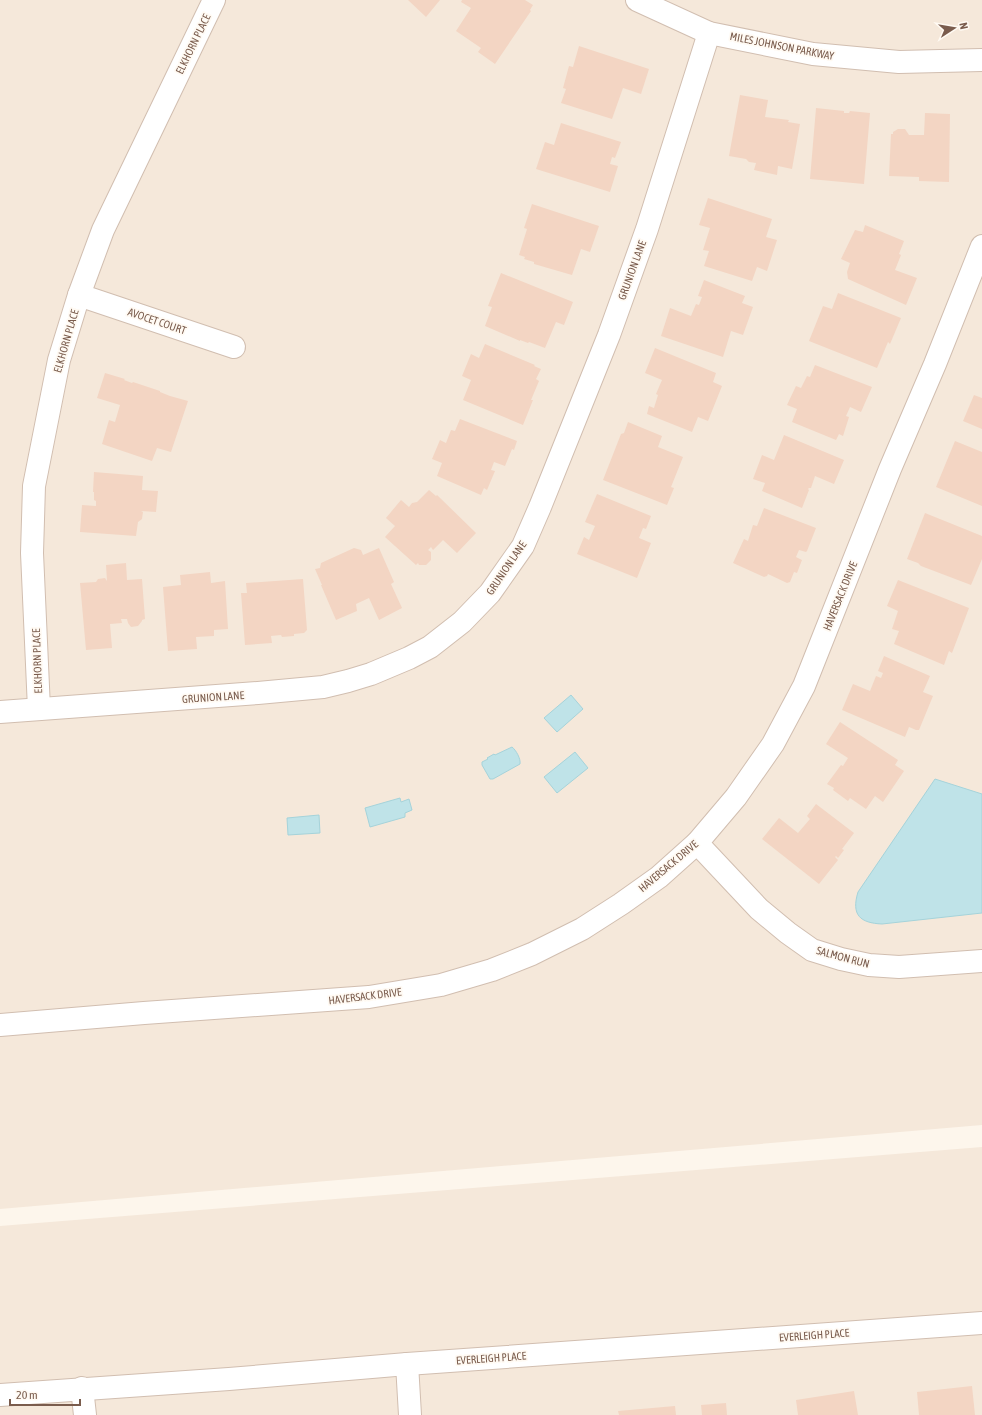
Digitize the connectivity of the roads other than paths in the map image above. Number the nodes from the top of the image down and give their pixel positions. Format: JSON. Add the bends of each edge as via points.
{"nodes":[{"id":1,"x":214,"y":0,"type":"edge"},
{"id":2,"x":637,"y":0,"type":"edge"},
{"id":3,"x":709,"y":32,"type":"junction"},
{"id":4,"x":982,"y":60,"type":"edge"},
{"id":5,"x":982,"y":246,"type":"edge"},
{"id":6,"x":79,"y":295,"type":"junction"},
{"id":7,"x":234,"y":347,"type":"dead end"},
{"id":8,"x":39,"y":709,"type":"junction"},
{"id":9,"x":0,"y":712,"type":"edge"},
{"id":10,"x":697,"y":843,"type":"junction"},
{"id":11,"x":982,"y":961,"type":"edge"},
{"id":12,"x":0,"y":1024,"type":"edge"},
{"id":13,"x":982,"y":1323,"type":"edge"},
{"id":14,"x":407,"y":1364,"type":"junction"},
{"id":15,"x":82,"y":1388,"type":"junction"},
{"id":16,"x":0,"y":1395,"type":"edge"},
{"id":17,"x":85,"y":1415,"type":"edge"},
{"id":18,"x":410,"y":1415,"type":"edge"}],
"edges":[{"from":1,"to":6,"type":"street","name":"ELKHORN PLACE","via":[[103,230]]},
{"from":2,"to":3,"type":"street","name":"MILES JOHNSON PARKWAY"},
{"from":3,"to":4,"type":"street","name":"MILES JOHNSON PARKWAY","via":[[813,54],[855,59],[899,62]]},
{"from":3,"to":8,"type":"street","name":"GRUNION LANE","via":[[647,229],[609,335],[540,507],[523,546],[490,593],[462,622],[430,648],[348,682],[323,687]]},
{"from":5,"to":10,"type":"street","name":"HAVERSACK DRIVE","via":[[804,686],[772,744],[736,797]]},
{"from":6,"to":7,"type":"street","name":"AVOCET COURT"},
{"from":6,"to":8,"type":"street","name":"ELKHORN PLACE","via":[[58,360],[34,486],[32,553]]},
{"from":8,"to":9,"type":"street","name":"GRUNION LANE"},
{"from":10,"to":11,"type":"street","name":"SALMON RUN","via":[[759,909],[812,950],[869,965],[899,968]]},
{"from":10,"to":12,"type":"street","name":"HAVERSACK DRIVE","via":[[658,877],[582,929],[525,957],[441,985],[369,997]]},
{"from":13,"to":14,"type":"street","name":"EVERLEIGH PLACE"},
{"from":14,"to":15,"type":"street","name":"EVERLEIGH PLACE"},
{"from":14,"to":18,"type":"street"},
{"from":15,"to":16,"type":"street","name":"EVERLEIGH PLACE"},
{"from":15,"to":17,"type":"street"}]}
